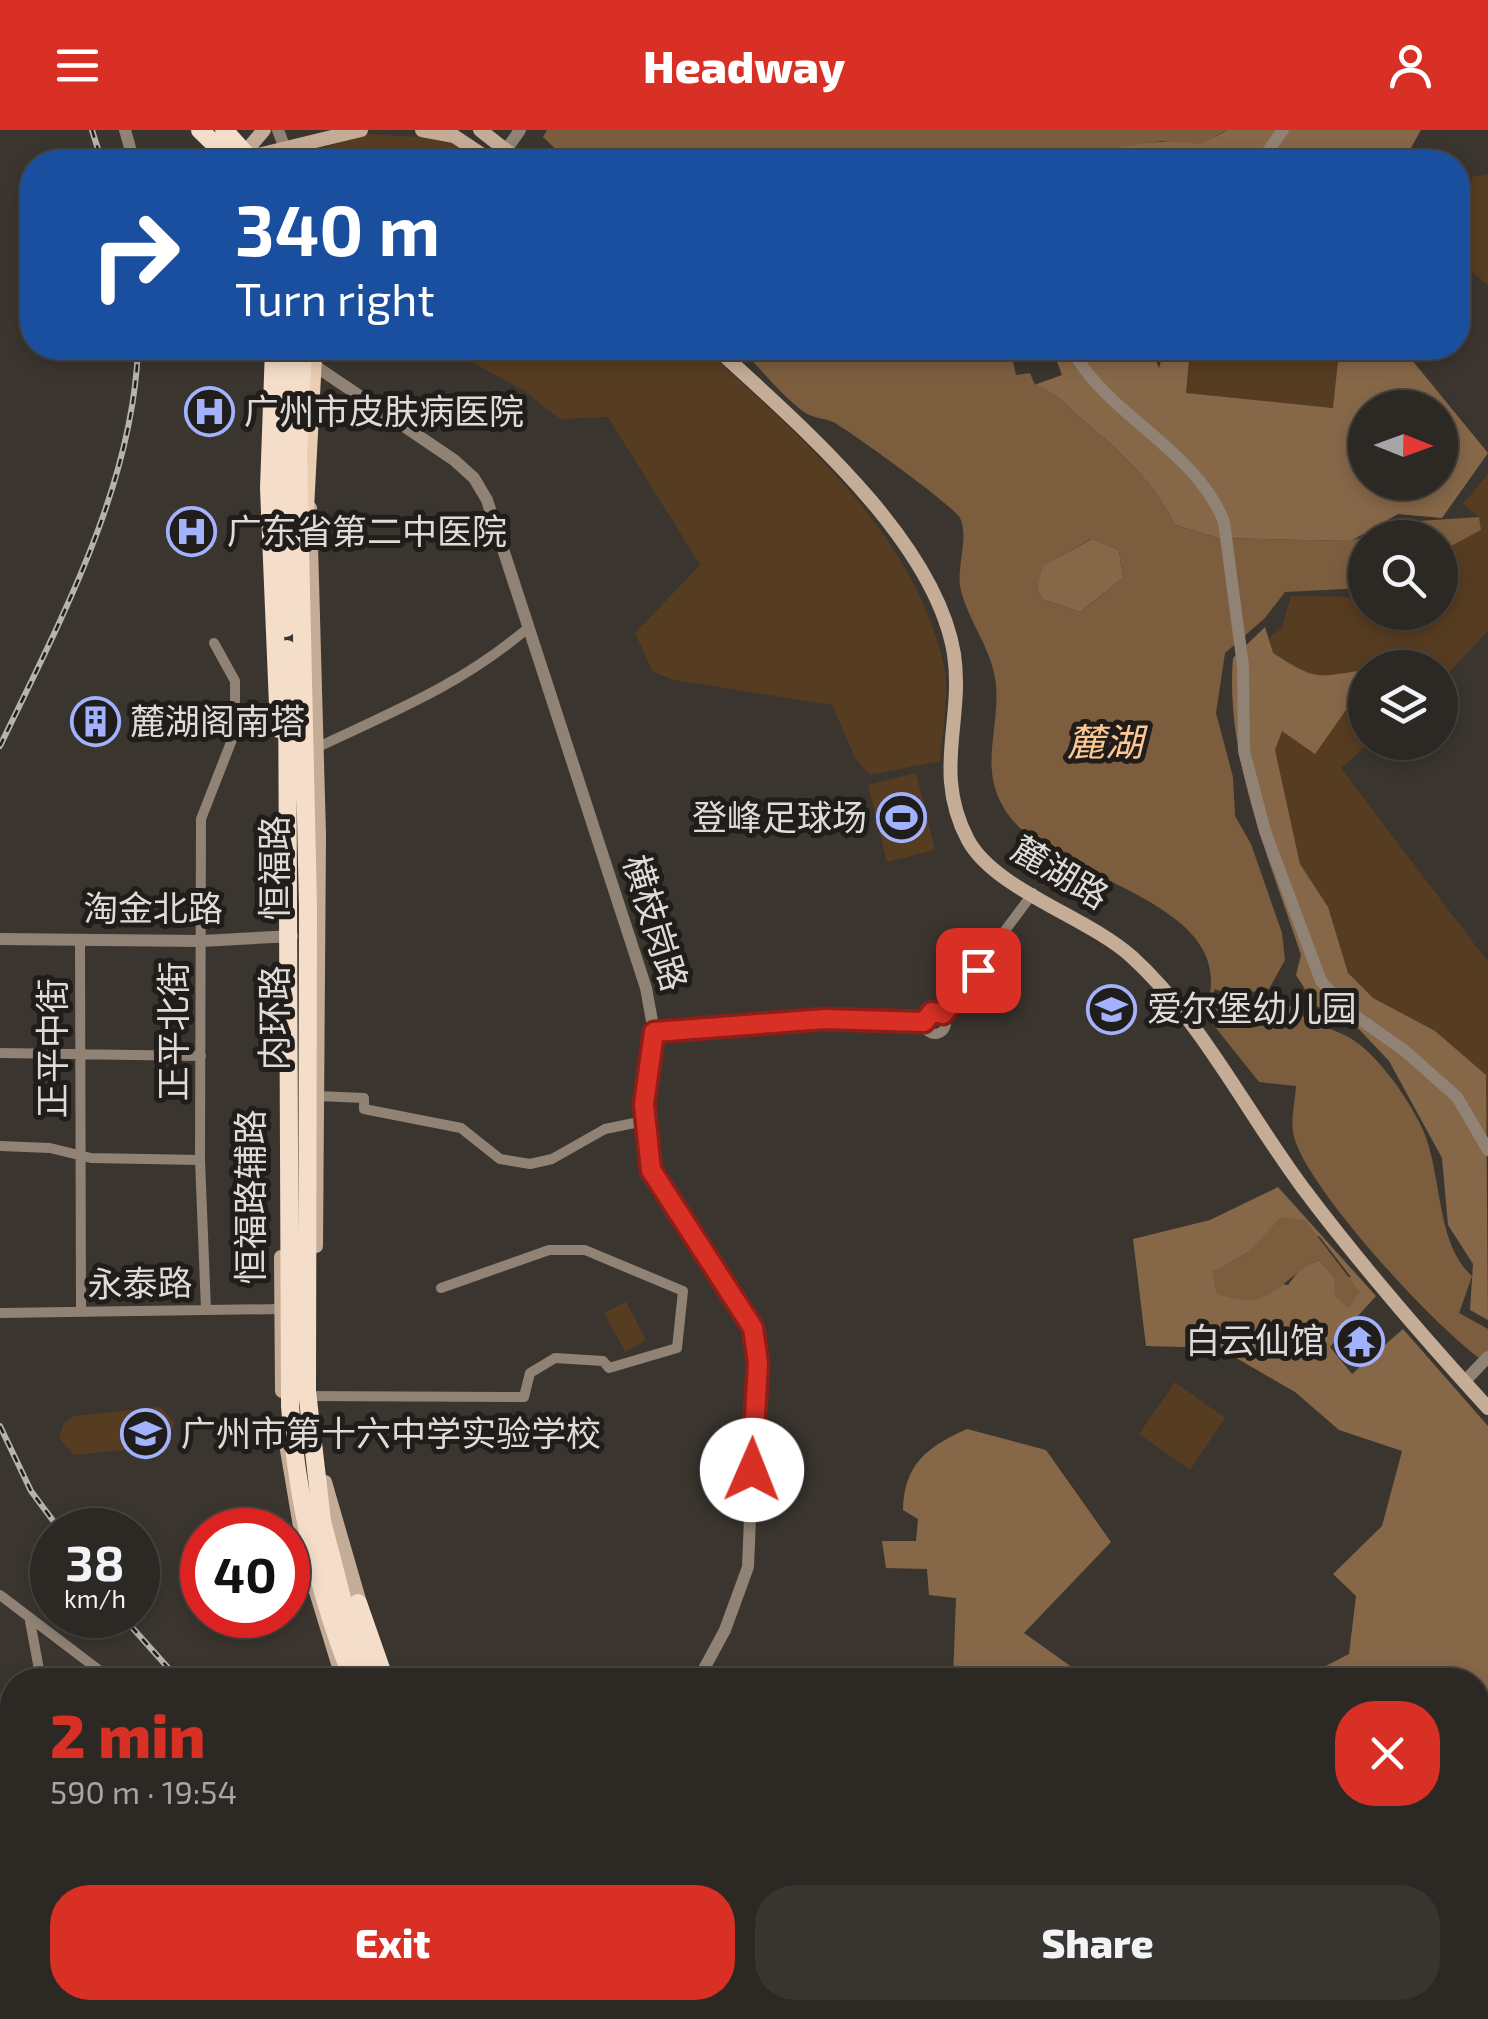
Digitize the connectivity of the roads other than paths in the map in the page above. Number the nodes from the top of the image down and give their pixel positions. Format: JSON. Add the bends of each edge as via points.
{"nodes":[{"id":1,"x":189,"y":130,"type":"edge"},
{"id":2,"x":200,"y":130,"type":"edge"},
{"id":3,"x":210,"y":130,"type":"edge"},
{"id":4,"x":361,"y":130,"type":"edge"},
{"id":5,"x":422,"y":130,"type":"edge"},
{"id":6,"x":480,"y":130,"type":"edge"},
{"id":7,"x":520,"y":130,"type":"edge"},
{"id":8,"x":227,"y":150,"type":"edge"},
{"id":9,"x":230,"y":150,"type":"edge"},
{"id":10,"x":233,"y":150,"type":"edge"},
{"id":11,"x":303,"y":150,"type":"edge"},
{"id":12,"x":475,"y":150,"type":"edge"},
{"id":13,"x":506,"y":150,"type":"joint"},
{"id":14,"x":271,"y":360,"type":"edge"},
{"id":15,"x":272,"y":360,"type":"edge"},
{"id":16,"x":291,"y":360,"type":"edge"},
{"id":17,"x":292,"y":360,"type":"edge"},
{"id":18,"x":293,"y":360,"type":"edge"},
{"id":19,"x":307,"y":360,"type":"edge"},
{"id":20,"x":314,"y":360,"type":"edge"},
{"id":21,"x":729,"y":360,"type":"edge"},
{"id":22,"x":1077,"y":360,"type":"edge"},
{"id":23,"x":314,"y":365,"type":"junction"},
{"id":24,"x":310,"y":472,"type":"junction"},
{"id":25,"x":528,"y":628,"type":"junction"},
{"id":26,"x":214,"y":643,"type":"dead end"},
{"id":27,"x":279,"y":729,"type":"junction"},
{"id":28,"x":316,"y":748,"type":"junction"},
{"id":29,"x":297,"y":766,"type":"junction"},
{"id":30,"x":318,"y":784,"type":"junction"},
{"id":31,"x":1033,"y":893,"type":"junction"},
{"id":32,"x":293,"y":936,"type":"junction"},
{"id":33,"x":0,"y":939,"type":"edge"},
{"id":34,"x":80,"y":940,"type":"junction"},
{"id":35,"x":202,"y":941,"type":"junction"},
{"id":36,"x":943,"y":1014,"type":"junction"},
{"id":37,"x":924,"y":1022,"type":"junction"},
{"id":38,"x":654,"y":1032,"type":"junction"},
{"id":39,"x":0,"y":1053,"type":"edge"},
{"id":40,"x":80,"y":1054,"type":"junction"},
{"id":41,"x":201,"y":1056,"type":"junction"},
{"id":42,"x":317,"y":1096,"type":"junction"},
{"id":43,"x":644,"y":1122,"type":"junction"},
{"id":44,"x":0,"y":1146,"type":"edge"},
{"id":45,"x":1488,"y":1150,"type":"edge"},
{"id":46,"x":81,"y":1156,"type":"junction"},
{"id":47,"x":200,"y":1160,"type":"junction"},
{"id":48,"x":441,"y":1288,"type":"dead end"},
{"id":49,"x":280,"y":1309,"type":"junction"},
{"id":50,"x":206,"y":1310,"type":"junction"},
{"id":51,"x":81,"y":1312,"type":"junction"},
{"id":52,"x":0,"y":1313,"type":"edge"},
{"id":53,"x":1484,"y":1361,"type":"edge"},
{"id":54,"x":1464,"y":1382,"type":"junction"},
{"id":55,"x":298,"y":1396,"type":"junction"},
{"id":56,"x":1488,"y":1408,"type":"edge"},
{"id":57,"x":335,"y":1582,"type":"junction"},
{"id":58,"x":0,"y":1595,"type":"edge"},
{"id":59,"x":358,"y":1603,"type":"junction"},
{"id":60,"x":30,"y":1620,"type":"edge"},
{"id":61,"x":33,"y":1638,"type":"edge"},
{"id":62,"x":55,"y":1638,"type":"edge"},
{"id":63,"x":39,"y":1668,"type":"edge"},
{"id":64,"x":96,"y":1668,"type":"edge"},
{"id":65,"x":339,"y":1668,"type":"edge"},
{"id":66,"x":350,"y":1668,"type":"edge"},
{"id":67,"x":350,"y":1668,"type":"edge"},
{"id":68,"x":366,"y":1668,"type":"edge"},
{"id":69,"x":366,"y":1668,"type":"edge"},
{"id":70,"x":380,"y":1668,"type":"edge"},
{"id":71,"x":388,"y":1668,"type":"edge"},
{"id":72,"x":704,"y":1668,"type":"edge"}],
"edges":[{"from":1,"to":8,"type":"main road"},
{"from":2,"to":9,"type":"highway"},
{"from":3,"to":10,"type":"main road"},
{"from":4,"to":11,"type":"main road"},
{"from":5,"to":12,"type":"main road","via":[[454,136]]},
{"from":6,"to":13,"type":"main road"},
{"from":7,"to":13,"type":"street"},
{"from":14,"to":27,"type":"main road","name":"恒福路辅路","via":[[266,588]]},
{"from":15,"to":27,"type":"highway"},
{"from":16,"to":66,"type":"highway","name":"内环路","bridge":true,"via":[[282,499],[290,1392],[304,1518]]},
{"from":17,"to":29,"type":"main road","name":"恒福路","via":[[286,526]]},
{"from":18,"to":68,"type":"highway","name":"内环路","bridge":true,"via":[[308,926],[308,1406],[322,1521]]},
{"from":19,"to":23,"type":"street","name":"横枝岗路"},
{"from":20,"to":23,"type":"main road","name":"恒福路"},
{"from":21,"to":31,"type":"main road","name":"麓湖路","via":[[847,472],[917,567],[953,650],[948,782],[966,838],[986,863]]},
{"from":22,"to":45,"type":"street","via":[[1201,483],[1224,522],[1243,666],[1244,751],[1265,831],[1320,982],[1457,1097]]},
{"from":23,"to":24,"type":"main road","name":"恒福路"},
{"from":23,"to":25,"type":"street","name":"横枝岗路","via":[[474,478],[496,519]]},
{"from":24,"to":28,"type":"main road","name":"恒福路辅路"},
{"from":24,"to":29,"type":"main road","name":"恒福路"},
{"from":25,"to":28,"type":"street","via":[[441,692]]},
{"from":25,"to":38,"type":"street","name":"横枝岗路","via":[[638,962]]},
{"from":26,"to":35,"type":"street","name":"正平北街","via":[[235,681],[235,732],[201,819]]},
{"from":27,"to":29,"type":"main road"},
{"from":27,"to":32,"type":"main road","name":"恒福路辅路"},
{"from":28,"to":30,"type":"main road","name":"恒福路辅路"},
{"from":29,"to":30,"type":"main road"},
{"from":29,"to":32,"type":"main road","name":"恒福路"},
{"from":30,"to":42,"type":"main road","name":"恒福路辅路"},
{"from":31,"to":36,"type":"street"},
{"from":31,"to":54,"type":"main road","name":"麓湖路","via":[[1110,938],[1161,988],[1305,1190]]},
{"from":32,"to":35,"type":"street","name":"淘金北路"},
{"from":32,"to":49,"type":"main road","name":"恒福路辅路"},
{"from":32,"to":55,"type":"main road","name":"恒福路"},
{"from":33,"to":34,"type":"street","name":"淘金北路"},
{"from":34,"to":35,"type":"street","name":"淘金北路"},
{"from":34,"to":40,"type":"street","name":"正平中街"},
{"from":35,"to":41,"type":"street","name":"正平北街"},
{"from":36,"to":37,"type":"street","via":[[932,1012]]},
{"from":36,"to":37,"type":"street","via":[[940,1034]]},
{"from":37,"to":38,"type":"street","via":[[825,1019]]},
{"from":38,"to":43,"type":"street","name":"横枝岗路"},
{"from":39,"to":40,"type":"street"},
{"from":40,"to":41,"type":"street"},
{"from":40,"to":46,"type":"street","name":"正平中街"},
{"from":41,"to":47,"type":"street","name":"正平北街"},
{"from":42,"to":43,"type":"street","via":[[364,1098],[364,1109],[460,1128],[500,1159],[530,1164],[605,1129]]},
{"from":42,"to":55,"type":"main road","name":"恒福路辅路"},
{"from":43,"to":72,"type":"street","name":"横枝岗路","via":[[657,1185],[745,1312],[757,1345],[748,1567]]},
{"from":44,"to":46,"type":"street","name":"正平中街"},
{"from":46,"to":47,"type":"street","name":"正平中街"},
{"from":46,"to":51,"type":"street","name":"正平中街"},
{"from":47,"to":50,"type":"street","name":"正平北街"},
{"from":48,"to":55,"type":"street","via":[[549,1250],[586,1250],[684,1291],[677,1348],[609,1368],[603,1361],[554,1358],[530,1373],[524,1397]]},
{"from":49,"to":50,"type":"street","name":"永泰路"},
{"from":49,"to":55,"type":"main road","name":"恒福路辅路"},
{"from":50,"to":51,"type":"street","name":"永泰路"},
{"from":51,"to":52,"type":"street","name":"永泰路"},
{"from":53,"to":54,"type":"street"},
{"from":54,"to":56,"type":"main road","name":"麓湖路"},
{"from":55,"to":57,"type":"main road","name":"恒福路"},
{"from":55,"to":59,"type":"main road","name":"恒福路辅路"},
{"from":55,"to":65,"type":"main road","name":"恒福路辅路","via":[[298,1526]]},
{"from":55,"to":67,"type":"main road","name":"恒福路","via":[[301,1489],[314,1557]]},
{"from":57,"to":59,"type":"main road"},
{"from":57,"to":69,"type":"main road","name":"恒福路"},
{"from":58,"to":60,"type":"street"},
{"from":59,"to":70,"type":"highway"},
{"from":59,"to":71,"type":"main road","name":"恒福路辅路"},
{"from":61,"to":63,"type":"street"},
{"from":62,"to":64,"type":"street"}]}
